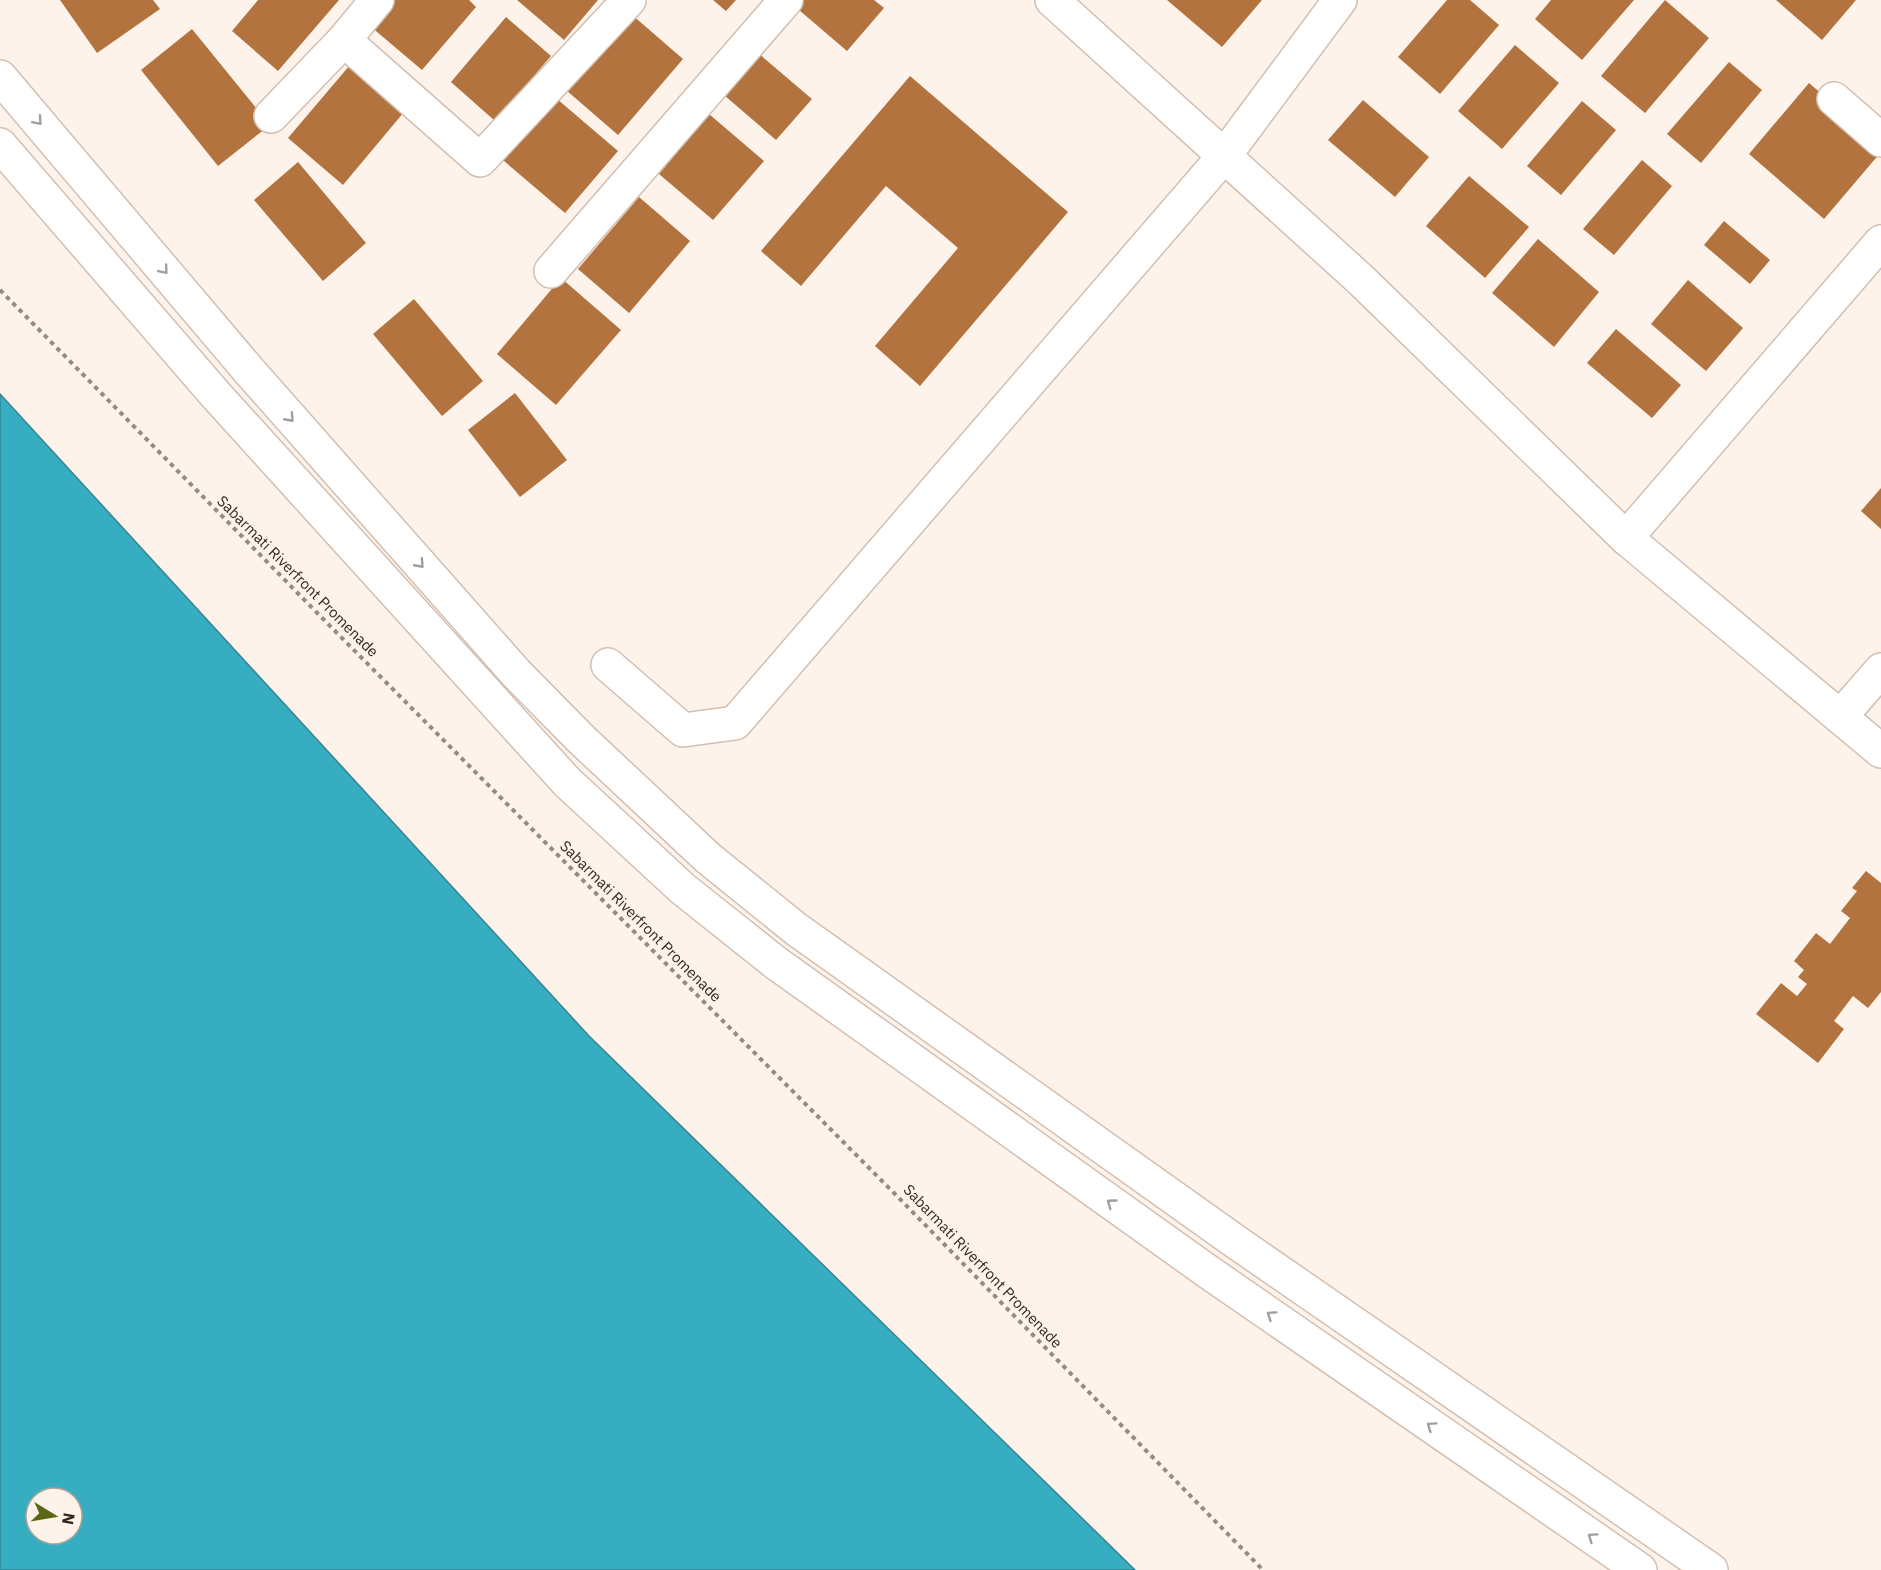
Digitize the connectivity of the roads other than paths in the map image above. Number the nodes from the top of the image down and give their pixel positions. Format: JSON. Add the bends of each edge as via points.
{"nodes":[{"id":1,"x":377,"y":0,"type":"edge"},
{"id":2,"x":629,"y":0,"type":"edge"},
{"id":3,"x":786,"y":0,"type":"edge"},
{"id":4,"x":1340,"y":0,"type":"edge"},
{"id":5,"x":1061,"y":2,"type":"edge"},
{"id":6,"x":344,"y":40,"type":"junction"},
{"id":7,"x":0,"y":76,"type":"edge"},
{"id":8,"x":1834,"y":99,"type":"dead end"},
{"id":9,"x":271,"y":116,"type":"dead end"},
{"id":10,"x":1881,"y":140,"type":"edge"},
{"id":11,"x":0,"y":145,"type":"edge"},
{"id":12,"x":1225,"y":155,"type":"junction"},
{"id":13,"x":1881,"y":242,"type":"edge"},
{"id":14,"x":551,"y":272,"type":"dead end"},
{"id":15,"x":1626,"y":538,"type":"junction"},
{"id":16,"x":608,"y":665,"type":"dead end"},
{"id":17,"x":1881,"y":670,"type":"edge"},
{"id":18,"x":1840,"y":717,"type":"junction"},
{"id":19,"x":1881,"y":751,"type":"edge"},
{"id":20,"x":1640,"y":1570,"type":"edge"},
{"id":21,"x":1711,"y":1570,"type":"edge"}],
"edges":[{"from":1,"to":6,"type":"street"},
{"from":2,"to":6,"type":"street","via":[[480,160]]},
{"from":3,"to":14,"type":"street"},
{"from":4,"to":12,"type":"street"},
{"from":5,"to":12,"type":"street"},
{"from":6,"to":9,"type":"street"},
{"from":7,"to":21,"type":"street","one_way":true,"via":[[250,374],[516,674],[708,858],[796,929],[1206,1221]]},
{"from":8,"to":10,"type":"street"},
{"from":20,"to":11,"type":"street","one_way":true,"via":[[1207,1272],[776,963],[683,890],[567,782],[215,394]]},
{"from":12,"to":15,"type":"street","via":[[1361,280]]},
{"from":12,"to":16,"type":"street","via":[[735,723],[683,730]]},
{"from":13,"to":15,"type":"street"},
{"from":15,"to":18,"type":"street"},
{"from":17,"to":18,"type":"street"},
{"from":18,"to":19,"type":"street"}]}
